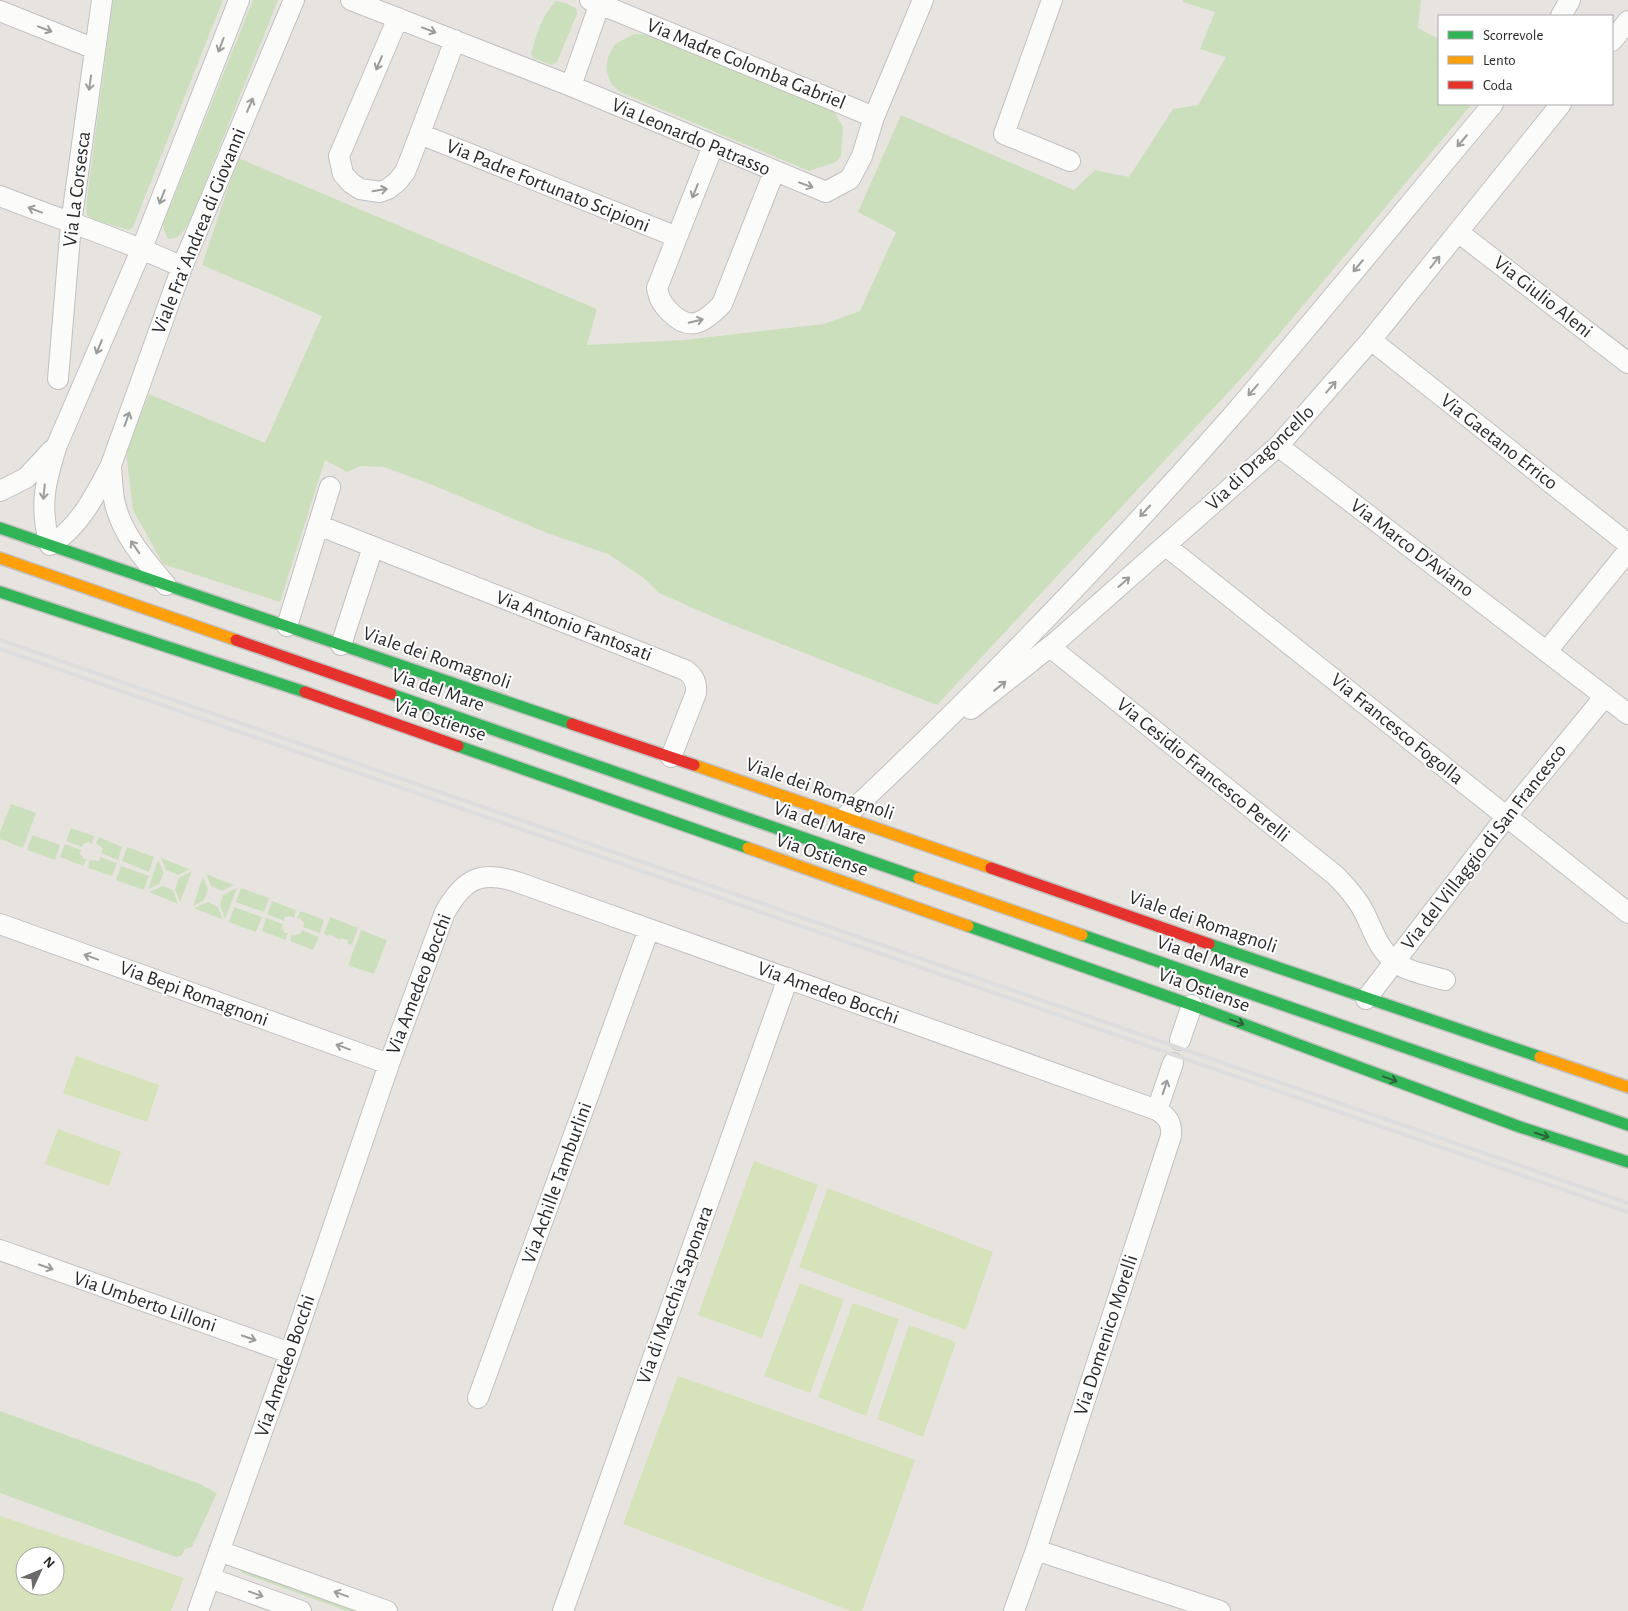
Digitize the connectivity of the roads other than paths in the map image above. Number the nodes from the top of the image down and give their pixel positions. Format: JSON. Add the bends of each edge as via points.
{"nodes":[{"id":1,"x":102,"y":0,"type":"edge"},
{"id":2,"x":239,"y":0,"type":"edge"},
{"id":3,"x":294,"y":0,"type":"edge"},
{"id":4,"x":351,"y":0,"type":"edge"},
{"id":5,"x":922,"y":0,"type":"edge"},
{"id":6,"x":1052,"y":0,"type":"edge"},
{"id":7,"x":1570,"y":0,"type":"edge"},
{"id":8,"x":597,"y":1,"type":"edge"},
{"id":9,"x":0,"y":11,"type":"edge"},
{"id":10,"x":1561,"y":15,"type":"edge"},
{"id":11,"x":398,"y":18,"type":"junction"},
{"id":12,"x":1628,"y":21,"type":"edge"},
{"id":13,"x":455,"y":40,"type":"junction"},
{"id":14,"x":1613,"y":40,"type":"edge"},
{"id":15,"x":95,"y":49,"type":"junction"},
{"id":16,"x":571,"y":86,"type":"junction"},
{"id":17,"x":1492,"y":105,"type":"edge"},
{"id":18,"x":1560,"y":105,"type":"edge"},
{"id":19,"x":874,"y":117,"type":"junction"},
{"id":20,"x":420,"y":134,"type":"junction"},
{"id":21,"x":713,"y":146,"type":"junction"},
{"id":22,"x":1070,"y":161,"type":"dead end"},
{"id":23,"x":774,"y":172,"type":"junction"},
{"id":24,"x":0,"y":196,"type":"edge"},
{"id":25,"x":71,"y":224,"type":"junction"},
{"id":26,"x":1458,"y":232,"type":"junction"},
{"id":27,"x":677,"y":238,"type":"junction"},
{"id":28,"x":142,"y":248,"type":"junction"},
{"id":29,"x":182,"y":267,"type":"junction"},
{"id":30,"x":1371,"y":340,"type":"junction"},
{"id":31,"x":1628,"y":363,"type":"edge"},
{"id":32,"x":58,"y":379,"type":"dead end"},
{"id":33,"x":57,"y":445,"type":"junction"},
{"id":34,"x":1278,"y":446,"type":"junction"},
{"id":35,"x":111,"y":465,"type":"junction"},
{"id":36,"x":330,"y":487,"type":"dead end"},
{"id":37,"x":0,"y":491,"type":"edge"},
{"id":38,"x":318,"y":525,"type":"junction"},
{"id":39,"x":0,"y":528,"type":"edge"},
{"id":40,"x":1628,"y":544,"type":"edge"},
{"id":41,"x":50,"y":545,"type":"junction"},
{"id":42,"x":1166,"y":546,"type":"junction"},
{"id":43,"x":372,"y":547,"type":"junction"},
{"id":44,"x":1628,"y":551,"type":"edge"},
{"id":45,"x":0,"y":558,"type":"edge"},
{"id":46,"x":166,"y":585,"type":"junction"},
{"id":47,"x":0,"y":592,"type":"edge"},
{"id":48,"x":287,"y":626,"type":"junction"},
{"id":49,"x":341,"y":645,"type":"junction"},
{"id":50,"x":1050,"y":647,"type":"junction"},
{"id":51,"x":1547,"y":651,"type":"junction"},
{"id":52,"x":1605,"y":696,"type":"junction"},
{"id":53,"x":1628,"y":714,"type":"edge"},
{"id":54,"x":671,"y":757,"type":"junction"},
{"id":55,"x":906,"y":760,"type":"junction"},
{"id":56,"x":845,"y":817,"type":"junction"},
{"id":57,"x":1506,"y":817,"type":"junction"},
{"id":58,"x":1628,"y":913,"type":"edge"},
{"id":59,"x":0,"y":924,"type":"edge"},
{"id":60,"x":649,"y":929,"type":"junction"},
{"id":61,"x":1394,"y":962,"type":"junction"},
{"id":62,"x":788,"y":978,"type":"junction"},
{"id":63,"x":1445,"y":980,"type":"dead end"},
{"id":64,"x":1366,"y":999,"type":"junction"},
{"id":65,"x":1192,"y":1005,"type":"junction"},
{"id":66,"x":1180,"y":1040,"type":"dead end"},
{"id":67,"x":1173,"y":1063,"type":"dead end"},
{"id":68,"x":389,"y":1064,"type":"junction"},
{"id":69,"x":1628,"y":1087,"type":"edge"},
{"id":70,"x":1158,"y":1110,"type":"junction"},
{"id":71,"x":1628,"y":1125,"type":"edge"},
{"id":72,"x":1628,"y":1162,"type":"edge"},
{"id":73,"x":0,"y":1250,"type":"edge"},
{"id":74,"x":290,"y":1352,"type":"junction"},
{"id":75,"x":478,"y":1398,"type":"dead end"},
{"id":76,"x":1036,"y":1550,"type":"junction"},
{"id":77,"x":219,"y":1551,"type":"junction"},
{"id":78,"x":210,"y":1578,"type":"junction"},
{"id":79,"x":198,"y":1611,"type":"edge"},
{"id":80,"x":301,"y":1611,"type":"edge"},
{"id":81,"x":387,"y":1611,"type":"edge"},
{"id":82,"x":563,"y":1611,"type":"edge"},
{"id":83,"x":1014,"y":1611,"type":"edge"},
{"id":84,"x":1220,"y":1611,"type":"edge"}],
"edges":[{"from":1,"to":15,"type":"street","name":"Via La Corsesca"},
{"from":2,"to":28,"type":"street","one_way":true},
{"from":29,"to":3,"type":"street","name":"Viale Fra' Andrea di Giovanni","one_way":true},
{"from":4,"to":11,"type":"street","name":"Via Leonardo Patrasso"},
{"from":5,"to":19,"type":"street","name":"Via Leonardo Patrasso"},
{"from":6,"to":22,"type":"street","via":[[1004,134]]},
{"from":7,"to":10,"type":"street"},
{"from":8,"to":16,"type":"street"},
{"from":8,"to":19,"type":"street","name":"Via Madre Colomba Gabriel"},
{"from":9,"to":15,"type":"street","one_way":true},
{"from":11,"to":13,"type":"street","name":"Via Leonardo Patrasso","one_way":true},
{"from":11,"to":20,"type":"street","one_way":true,"via":[[339,156],[343,174],[360,189],[380,192],[388,189],[405,172]]},
{"from":12,"to":14,"type":"street"},
{"from":13,"to":16,"type":"street","name":"Via Leonardo Patrasso"},
{"from":13,"to":20,"type":"street"},
{"from":15,"to":25,"type":"street","name":"Via La Corsesca","one_way":true},
{"from":16,"to":21,"type":"street","name":"Via Leonardo Patrasso"},
{"from":17,"to":55,"type":"street","name":"Via di Dragoncello","one_way":true,"via":[[1214,435],[1058,606]]},
{"from":18,"to":26,"type":"street","name":"Via di Dragoncello"},
{"from":23,"to":19,"type":"street","name":"Via Leonardo Patrasso","one_way":true,"via":[[826,192],[850,179],[862,156]]},
{"from":20,"to":27,"type":"street","name":"Via Padre Fortunato Scipioni"},
{"from":21,"to":23,"type":"street","name":"Via Leonardo Patrasso"},
{"from":21,"to":27,"type":"street","one_way":true},
{"from":27,"to":23,"type":"street","one_way":true,"via":[[657,288],[659,300],[684,323],[694,324],[704,320],[722,304]]},
{"from":25,"to":24,"type":"street","one_way":true},
{"from":25,"to":28,"type":"street"},
{"from":25,"to":32,"type":"street","name":"Via La Corsesca"},
{"from":30,"to":26,"type":"street","name":"Via di Dragoncello","one_way":true},
{"from":26,"to":31,"type":"street","name":"Via Giulio Aleni"},
{"from":28,"to":29,"type":"street"},
{"from":28,"to":33,"type":"street","one_way":true},
{"from":35,"to":29,"type":"street","name":"Viale Fra' Andrea di Giovanni","one_way":true},
{"from":34,"to":30,"type":"street","name":"Via di Dragoncello","one_way":true},
{"from":30,"to":40,"type":"street","name":"Via Gaetano Errico"},
{"from":33,"to":37,"type":"street","via":[[26,478]]},
{"from":33,"to":41,"type":"street","one_way":true,"via":[[43,499],[43,516]]},
{"from":34,"to":42,"type":"street","name":"Via di Dragoncello"},
{"from":34,"to":51,"type":"street","name":"Via Marco D'Aviano"},
{"from":35,"to":41,"type":"street","name":"Viale Fra' Andrea di Giovanni","via":[[80,518]]},
{"from":46,"to":35,"type":"street","name":"Viale Fra' Andrea di Giovanni","one_way":true,"via":[[137,550],[121,522],[115,503]]},
{"from":36,"to":38,"type":"street"},
{"from":38,"to":43,"type":"street","name":"Via Antonio Fantosati"},
{"from":38,"to":48,"type":"street"},
{"from":39,"to":41,"type":"main road","name":"Viale dei Romagnoli"},
{"from":41,"to":46,"type":"main road","name":"Viale dei Romagnoli"},
{"from":50,"to":42,"type":"street","name":"Via di Dragoncello","one_way":true},
{"from":42,"to":57,"type":"street","name":"Via Francesco Fogolla"},
{"from":43,"to":49,"type":"street"},
{"from":43,"to":54,"type":"street","name":"Via Antonio Fantosati","via":[[689,673],[695,682],[696,693]]},
{"from":44,"to":51,"type":"street"},
{"from":45,"to":71,"type":"main road","name":"Via del Mare"},
{"from":46,"to":48,"type":"main road","name":"Viale dei Romagnoli"},
{"from":47,"to":65,"type":"main road","name":"Via Ostiense","via":[[279,683]]},
{"from":48,"to":49,"type":"main road","name":"Viale dei Romagnoli"},
{"from":49,"to":54,"type":"main road","name":"Viale dei Romagnoli"},
{"from":55,"to":50,"type":"street","name":"Via di Dragoncello","one_way":true},
{"from":50,"to":61,"type":"street","name":"Via Cesidio Francesco Perelli","via":[[1335,875],[1361,905],[1377,941]]},
{"from":51,"to":52,"type":"street","name":"Via Marco D'Aviano"},
{"from":52,"to":53,"type":"street","name":"Via Marco D'Aviano"},
{"from":52,"to":57,"type":"street","name":"Via del Villaggio di San Francesco"},
{"from":54,"to":56,"type":"main road","name":"Viale dei Romagnoli"},
{"from":55,"to":56,"type":"street","name":"Via di Dragoncello"},
{"from":56,"to":64,"type":"main road","name":"Viale dei Romagnoli"},
{"from":57,"to":58,"type":"street","name":"Via Francesco Fogolla"},
{"from":57,"to":61,"type":"street","name":"Via del Villaggio di San Francesco"},
{"from":68,"to":59,"type":"street","name":"Via Bepi Romagnoni","one_way":true},
{"from":60,"to":62,"type":"street","name":"Via Amedeo Bocchi"},
{"from":60,"to":68,"type":"street","name":"Via Amedeo Bocchi","via":[[504,878],[490,876],[474,880],[460,891],[445,912]]},
{"from":60,"to":75,"type":"street","name":"Via Achille Tamburlini"},
{"from":61,"to":63,"type":"street"},
{"from":61,"to":64,"type":"street","name":"Via del Villaggio di San Francesco"},
{"from":62,"to":70,"type":"street","name":"Via Amedeo Bocchi"},
{"from":62,"to":82,"type":"street","name":"Via di Macchia Saponara"},
{"from":64,"to":69,"type":"main road","name":"Viale dei Romagnoli"},
{"from":65,"to":66,"type":"street"},
{"from":65,"to":72,"type":"main road","name":"Via Ostiense","one_way":true,"via":[[1520,1127]]},
{"from":70,"to":67,"type":"street","one_way":true},
{"from":68,"to":74,"type":"street","name":"Via Amedeo Bocchi"},
{"from":70,"to":76,"type":"street","name":"Via Domenico Morelli","via":[[1170,1121],[1171,1136]]},
{"from":73,"to":74,"type":"street","name":"Via Umberto Lilloni","one_way":true},
{"from":74,"to":77,"type":"street","name":"Via Amedeo Bocchi"},
{"from":76,"to":83,"type":"street","name":"Via Domenico Morelli"},
{"from":76,"to":84,"type":"street"},
{"from":77,"to":78,"type":"street","name":"Via Amedeo Bocchi"},
{"from":81,"to":77,"type":"street","one_way":true},
{"from":78,"to":79,"type":"street","name":"Via Amedeo Bocchi"},
{"from":78,"to":80,"type":"street","one_way":true}]}
